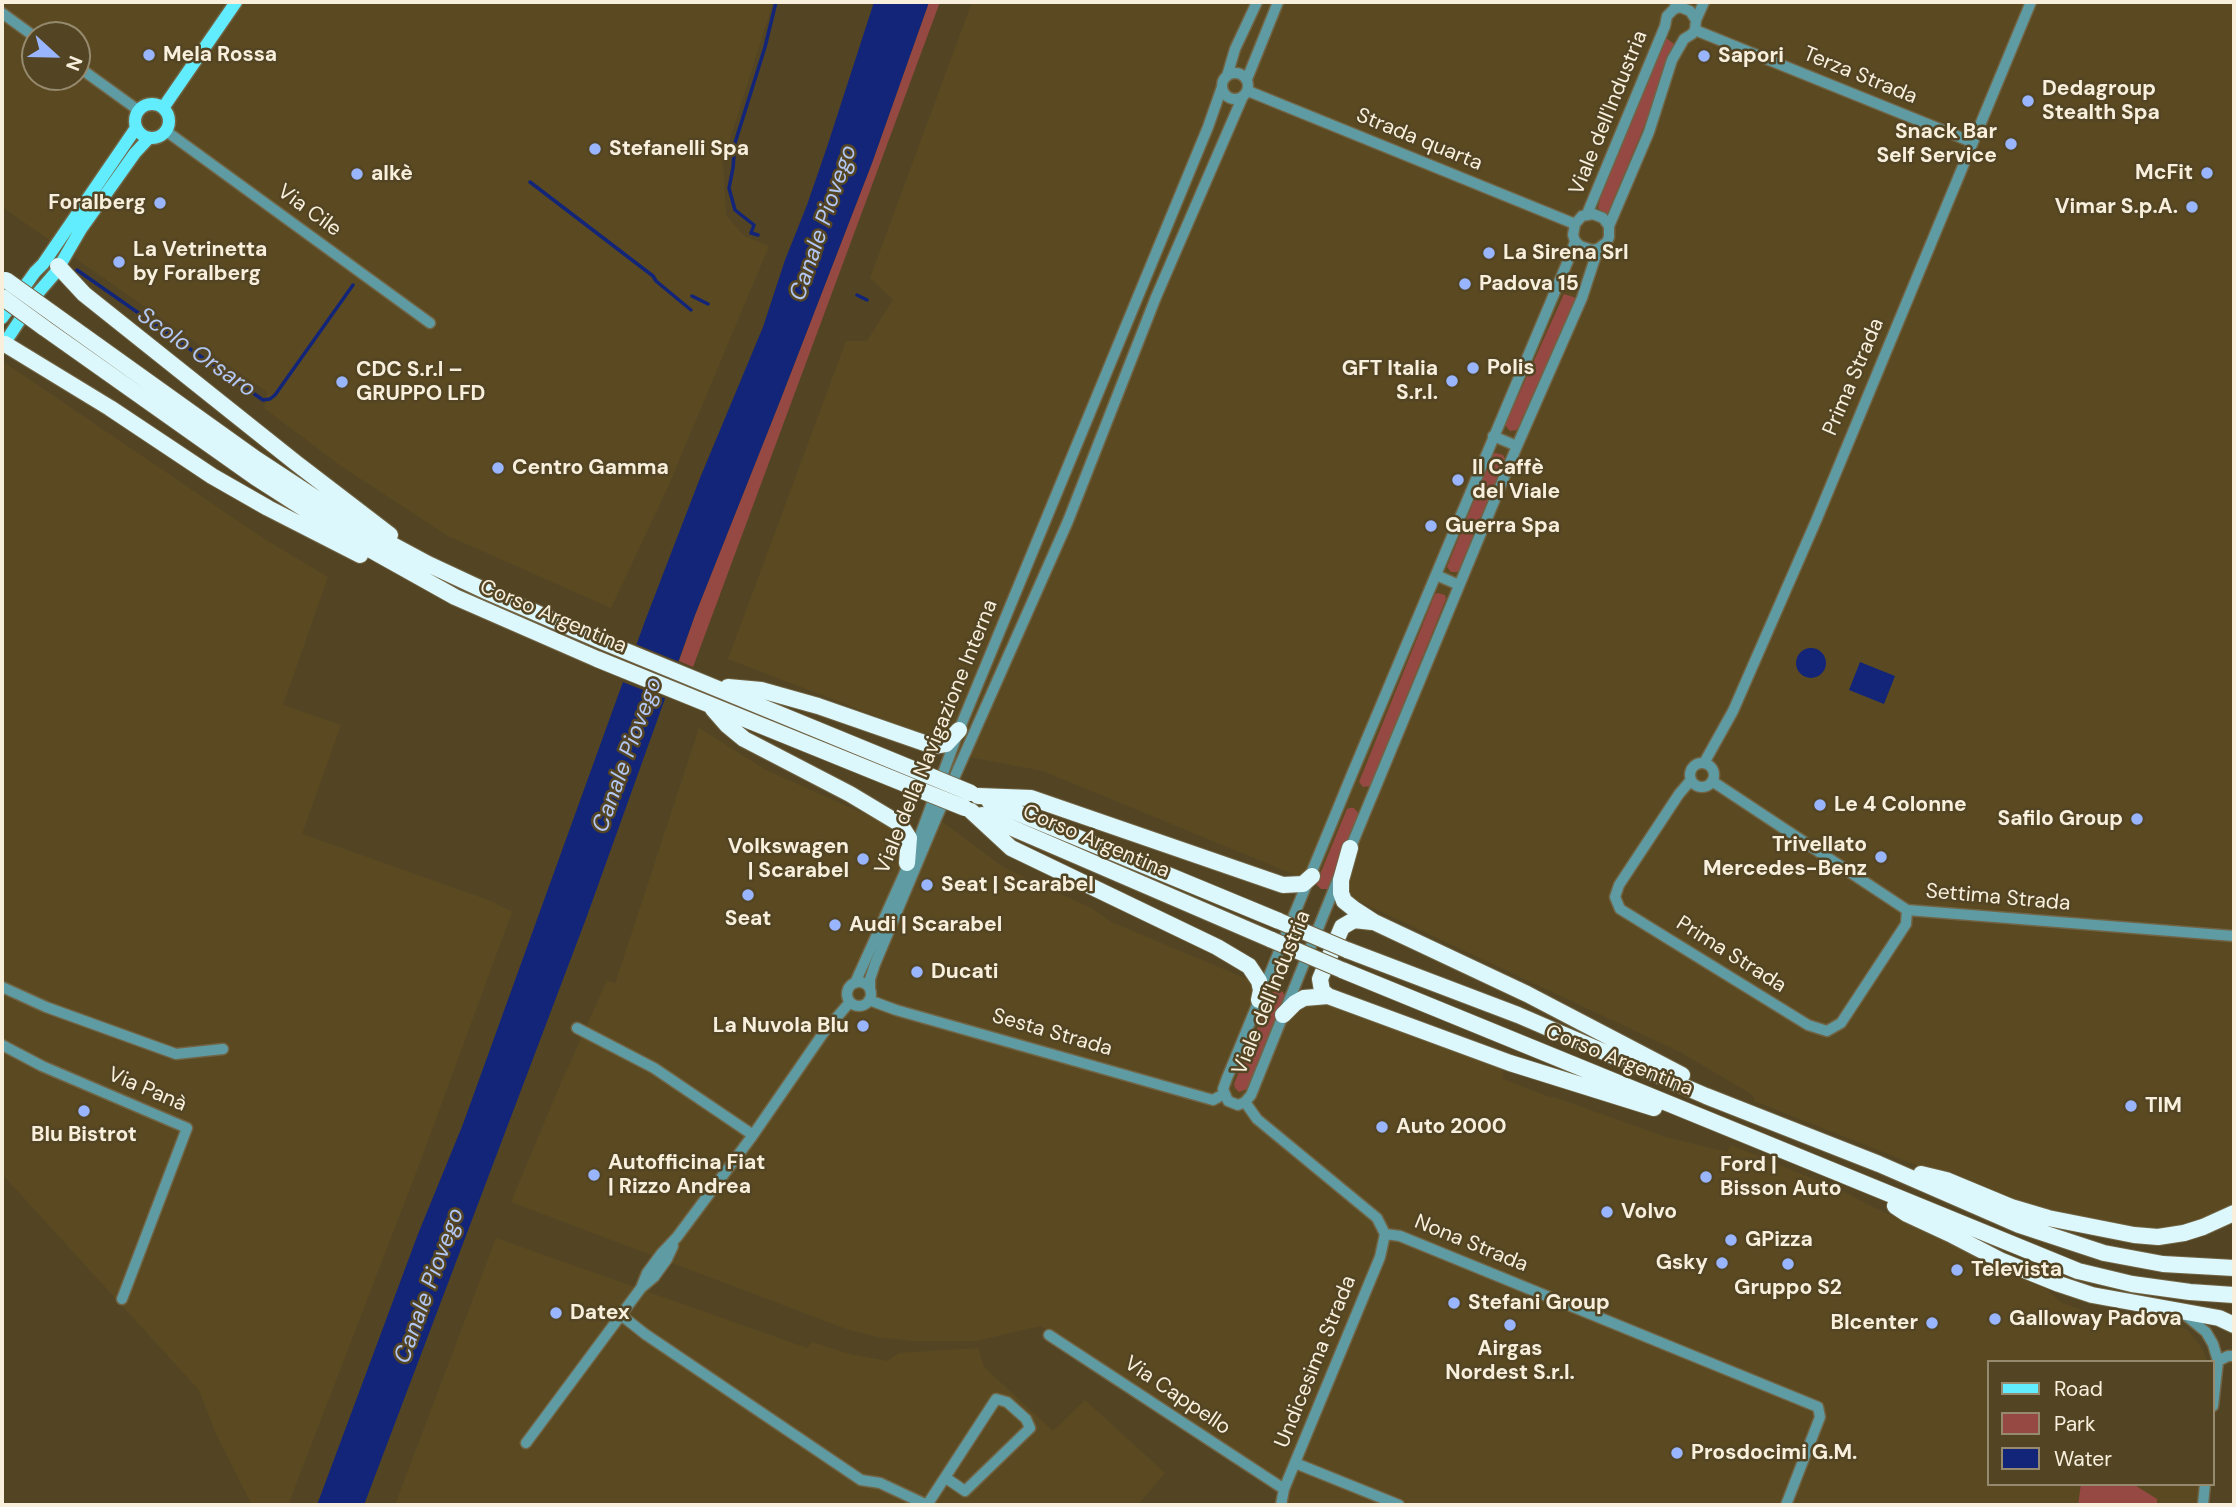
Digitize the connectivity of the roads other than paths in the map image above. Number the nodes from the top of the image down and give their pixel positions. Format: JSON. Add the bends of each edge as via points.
{"nodes":[{"id":1,"x":236,"y":2,"type":"edge"},
{"id":2,"x":1257,"y":2,"type":"edge"},
{"id":3,"x":1278,"y":2,"type":"edge"},
{"id":4,"x":1704,"y":2,"type":"edge"},
{"id":5,"x":2031,"y":2,"type":"edge"},
{"id":6,"x":1676,"y":5,"type":"edge"},
{"id":7,"x":2,"y":13,"type":"edge"},
{"id":8,"x":1696,"y":25,"type":"junction"},
{"id":9,"x":1665,"y":26,"type":"junction"},
{"id":10,"x":21,"y":27,"type":"edge"},
{"id":11,"x":1684,"y":39,"type":"junction"},
{"id":12,"x":91,"y":76,"type":"edge"},
{"id":13,"x":1227,"y":76,"type":"junction"},
{"id":14,"x":1222,"y":87,"type":"junction"},
{"id":15,"x":1246,"y":89,"type":"junction"},
{"id":16,"x":163,"y":108,"type":"junction"},
{"id":17,"x":138,"y":110,"type":"junction"},
{"id":18,"x":136,"y":128,"type":"junction"},
{"id":19,"x":166,"y":131,"type":"junction"},
{"id":20,"x":149,"y":138,"type":"junction"},
{"id":21,"x":1972,"y":142,"type":"junction"},
{"id":22,"x":1587,"y":214,"type":"junction"},
{"id":23,"x":1575,"y":224,"type":"junction"},
{"id":24,"x":1609,"y":226,"type":"junction"},
{"id":25,"x":1576,"y":241,"type":"junction"},
{"id":26,"x":1598,"y":249,"type":"junction"},
{"id":27,"x":50,"y":265,"type":"junction"},
{"id":28,"x":4,"y":278,"type":"edge"},
{"id":29,"x":1140,"y":291,"type":"junction"},
{"id":30,"x":2,"y":297,"type":"edge"},
{"id":31,"x":1156,"y":297,"type":"junction"},
{"id":32,"x":2,"y":318,"type":"edge"},
{"id":33,"x":430,"y":323,"type":"dead end"},
{"id":34,"x":3,"y":344,"type":"edge"},
{"id":35,"x":1493,"y":436,"type":"junction"},
{"id":36,"x":1517,"y":446,"type":"junction"},
{"id":37,"x":1062,"y":480,"type":"junction"},
{"id":38,"x":1083,"y":480,"type":"junction"},
{"id":39,"x":1052,"y":504,"type":"junction"},
{"id":40,"x":1064,"y":526,"type":"junction"},
{"id":41,"x":428,"y":564,"type":"junction"},
{"id":42,"x":1436,"y":575,"type":"junction"},
{"id":43,"x":1459,"y":585,"type":"junction"},
{"id":44,"x":455,"y":597,"type":"junction"},
{"id":45,"x":706,"y":683,"type":"junction"},
{"id":46,"x":703,"y":703,"type":"junction"},
{"id":47,"x":959,"y":730,"type":"junction"},
{"id":48,"x":1704,"y":763,"type":"junction"},
{"id":49,"x":1691,"y":780,"type":"junction"},
{"id":50,"x":1713,"y":781,"type":"junction"},
{"id":51,"x":922,"y":782,"type":"junction"},
{"id":52,"x":971,"y":802,"type":"junction"},
{"id":53,"x":1350,"y":848,"type":"junction"},
{"id":54,"x":907,"y":863,"type":"junction"},
{"id":55,"x":1312,"y":876,"type":"junction"},
{"id":56,"x":1907,"y":910,"type":"junction"},
{"id":57,"x":1374,"y":922,"type":"junction"},
{"id":58,"x":2234,"y":936,"type":"edge"},
{"id":59,"x":855,"y":983,"type":"junction"},
{"id":60,"x":2,"y":987,"type":"edge"},
{"id":61,"x":869,"y":994,"type":"junction"},
{"id":62,"x":1328,"y":996,"type":"junction"},
{"id":63,"x":1259,"y":1000,"type":"junction"},
{"id":64,"x":850,"y":1002,"type":"junction"},
{"id":65,"x":1283,"y":1015,"type":"junction"},
{"id":66,"x":577,"y":1028,"type":"dead end"},
{"id":67,"x":2,"y":1045,"type":"edge"},
{"id":68,"x":223,"y":1049,"type":"dead end"},
{"id":69,"x":1224,"y":1094,"type":"junction"},
{"id":70,"x":1245,"y":1102,"type":"junction"},
{"id":71,"x":1775,"y":1121,"type":"junction"},
{"id":72,"x":752,"y":1135,"type":"junction"},
{"id":73,"x":1764,"y":1143,"type":"junction"},
{"id":74,"x":1880,"y":1164,"type":"junction"},
{"id":75,"x":1871,"y":1188,"type":"junction"},
{"id":76,"x":2234,"y":1213,"type":"edge"},
{"id":77,"x":1385,"y":1234,"type":"junction"},
{"id":78,"x":2234,"y":1262,"type":"edge"},
{"id":79,"x":2196,"y":1266,"type":"junction"},
{"id":80,"x":2234,"y":1268,"type":"edge"},
{"id":81,"x":2234,"y":1295,"type":"edge"},
{"id":82,"x":121,"y":1299,"type":"dead end"},
{"id":83,"x":2181,"y":1311,"type":"junction"},
{"id":84,"x":621,"y":1315,"type":"junction"},
{"id":85,"x":2234,"y":1325,"type":"edge"},
{"id":86,"x":1049,"y":1335,"type":"dead end"},
{"id":87,"x":2234,"y":1356,"type":"edge"},
{"id":88,"x":2218,"y":1361,"type":"junction"},
{"id":89,"x":2215,"y":1388,"type":"edge"},
{"id":90,"x":526,"y":1443,"type":"dead end"},
{"id":91,"x":1295,"y":1462,"type":"junction"},
{"id":92,"x":946,"y":1478,"type":"junction"},
{"id":93,"x":2205,"y":1486,"type":"edge"},
{"id":94,"x":1284,"y":1489,"type":"junction"},
{"id":95,"x":927,"y":1505,"type":"edge"},
{"id":96,"x":1281,"y":1505,"type":"edge"},
{"id":97,"x":1399,"y":1505,"type":"edge"},
{"id":98,"x":1786,"y":1505,"type":"edge"},
{"id":99,"x":2203,"y":1505,"type":"edge"}],
"edges":[{"from":1,"to":16,"type":"main road"},
{"from":2,"to":13,"type":"street","name":"Viale della Navigazione Interna"},
{"from":3,"to":15,"type":"street","name":"Viale della Navigazione Interna"},
{"from":4,"to":8,"type":"street","name":"Viale dell'Industria"},
{"from":5,"to":21,"type":"street","name":"Prima Strada"},
{"from":6,"to":8,"type":"street","name":"Viale dell'Industria","via":[[1690,10]]},
{"from":6,"to":9,"type":"street","name":"Viale dell'Industria"},
{"from":7,"to":10,"type":"street"},
{"from":8,"to":11,"type":"street","name":"Viale dell'Industria"},
{"from":8,"to":21,"type":"street","name":"Terza Strada"},
{"from":9,"to":11,"type":"street","name":"Viale dell'Industria","via":[[1672,36]]},
{"from":9,"to":22,"type":"street","name":"Viale dell'Industria"},
{"from":11,"to":24,"type":"street","name":"Viale dell'Industria","via":[[1675,51],[1649,132]]},
{"from":12,"to":17,"type":"street"},
{"from":13,"to":14,"type":"street","name":"Viale della Navigazione Interna"},
{"from":13,"to":15,"type":"street","via":[[1237,72]]},
{"from":14,"to":15,"type":"street","via":[[1231,99]]},
{"from":14,"to":29,"type":"street","name":"Viale della Navigazione Interna"},
{"from":15,"to":23,"type":"street","name":"Strada quarta"},
{"from":15,"to":31,"type":"street","name":"Viale della Navigazione Interna"},
{"from":16,"to":17,"type":"main road","via":[[152,103]]},
{"from":16,"to":19,"type":"main road","via":[[169,121]]},
{"from":17,"to":18,"type":"main road"},
{"from":18,"to":20,"type":"main road"},
{"from":18,"to":27,"type":"main road"},
{"from":19,"to":20,"type":"main road"},
{"from":19,"to":33,"type":"street","name":"Via Cile"},
{"from":20,"to":27,"type":"main road"},
{"from":21,"to":48,"type":"street","name":"Prima Strada","via":[[1768,631]]},
{"from":22,"to":23,"type":"street","name":"Viale dell'Industria"},
{"from":22,"to":24,"type":"street","name":"Viale dell'Industria","via":[[1603,218]]},
{"from":23,"to":25,"type":"street","name":"Viale dell'Industria"},
{"from":24,"to":26,"type":"street","name":"Viale dell'Industria","via":[[1609,237]]},
{"from":25,"to":26,"type":"street","via":[[1586,249]]},
{"from":25,"to":35,"type":"street","name":"Viale dell'Industria"},
{"from":26,"to":36,"type":"street","name":"Viale dell'Industria","via":[[1582,298]]},
{"from":27,"to":32,"type":"main road","via":[[35,272]]},
{"from":27,"to":34,"type":"main road","via":[[56,272]]},
{"from":27,"to":41,"type":"highway"},
{"from":28,"to":41,"type":"highway","name":"Corso Argentina","bridge":true,"via":[[256,459],[361,528]]},
{"from":29,"to":31,"type":"street"},
{"from":29,"to":37,"type":"street","name":"Viale della Navigazione Interna"},
{"from":30,"to":44,"type":"highway","name":"Corso Argentina","bridge":true,"via":[[255,477],[353,540]]},
{"from":31,"to":38,"type":"street","name":"Viale della Navigazione Interna"},
{"from":34,"to":44,"type":"highway","via":[[268,508]]},
{"from":35,"to":36,"type":"street"},
{"from":35,"to":42,"type":"street","name":"Viale dell'Industria"},
{"from":36,"to":43,"type":"street","name":"Viale dell'Industria"},
{"from":37,"to":38,"type":"street","via":[[1064,491],[1070,494]]},
{"from":37,"to":39,"type":"street","name":"Viale della Navigazione Interna"},
{"from":38,"to":40,"type":"street","name":"Viale della Navigazione Interna"},
{"from":39,"to":40,"type":"street","via":[[1062,508]]},
{"from":39,"to":47,"type":"street","name":"Viale della Navigazione Interna"},
{"from":40,"to":61,"type":"street","name":"Viale della Navigazione Interna","via":[[939,810],[875,964]]},
{"from":41,"to":45,"type":"highway","name":"Corso Argentina"},
{"from":42,"to":43,"type":"street"},
{"from":42,"to":55,"type":"street","name":"Viale dell'Industria"},
{"from":43,"to":53,"type":"street","name":"Viale dell'Industria"},
{"from":44,"to":46,"type":"highway","name":"Corso Argentina"},
{"from":45,"to":47,"type":"highway","via":[[761,690],[933,746],[946,744]]},
{"from":45,"to":51,"type":"highway","name":"Corso Argentina"},
{"from":46,"to":51,"type":"highway","name":"Corso Argentina"},
{"from":46,"to":54,"type":"highway","via":[[744,738],[900,824],[909,838]]},
{"from":47,"to":54,"type":"street","name":"Viale della Navigazione Interna"},
{"from":48,"to":49,"type":"street","name":"Prima Strada","via":[[1693,767]]},
{"from":48,"to":50,"type":"street","via":[[1713,770]]},
{"from":49,"to":50,"type":"street","via":[[1702,787]]},
{"from":49,"to":56,"type":"street","name":"Prima Strada","via":[[1619,885],[1615,897],[1620,909],[1808,1026],[1827,1031],[1842,1023],[1906,924]]},
{"from":50,"to":56,"type":"street","name":"Settima Strada"},
{"from":51,"to":52,"type":"highway","name":"Corso Argentina","bridge":true},
{"from":52,"to":55,"type":"highway","via":[[1031,798],[1283,885],[1303,884]]},
{"from":52,"to":63,"type":"highway","via":[[1011,848],[1249,966],[1259,981]]},
{"from":52,"to":71,"type":"highway","name":"Corso Argentina","bridge":true,"via":[[1518,1015]]},
{"from":52,"to":73,"type":"highway","name":"Corso Argentina","bridge":true,"via":[[1272,940]]},
{"from":53,"to":57,"type":"highway","via":[[1341,892],[1344,901]]},
{"from":53,"to":65,"type":"street","name":"Viale dell'Industria"},
{"from":54,"to":59,"type":"street","name":"Viale della Navigazione Interna"},
{"from":55,"to":63,"type":"street","name":"Viale dell'Industria"},
{"from":56,"to":58,"type":"street","name":"Settima Strada"},
{"from":57,"to":62,"type":"highway","via":[[1354,920],[1342,927],[1320,979]]},
{"from":57,"to":71,"type":"highway","via":[[1527,994]]},
{"from":59,"to":61,"type":"street","via":[[864,983]]},
{"from":59,"to":64,"type":"street","name":"Viale della Navigazione Interna","via":[[848,990]]},
{"from":60,"to":68,"type":"street","name":"Via Panà","via":[[176,1054]]},
{"from":61,"to":64,"type":"street","via":[[862,1006]]},
{"from":61,"to":69,"type":"street","name":"Sesta Strada","via":[[896,1010],[1213,1100]]},
{"from":62,"to":65,"type":"highway","via":[[1304,998]]},
{"from":62,"to":73,"type":"highway","via":[[1510,1063]]},
{"from":63,"to":69,"type":"street","name":"Viale dell'Industria"},
{"from":64,"to":72,"type":"street","name":"Viale della Navigazione Interna"},
{"from":65,"to":70,"type":"street","name":"Viale dell'Industria"},
{"from":66,"to":72,"type":"street","via":[[654,1069]]},
{"from":67,"to":82,"type":"street","name":"Via Panà","via":[[187,1128]]},
{"from":69,"to":70,"type":"street","name":"Viale dell'Industria","via":[[1237,1105]]},
{"from":70,"to":77,"type":"street","name":"Nona Strada","via":[[1265,1125],[1377,1218]]},
{"from":71,"to":74,"type":"highway","name":"Corso Argentina"},
{"from":72,"to":84,"type":"street","name":"Viale della Navigazione Interna","via":[[677,1237],[654,1277]]},
{"from":73,"to":75,"type":"highway","name":"Corso Argentina"},
{"from":74,"to":76,"type":"highway","via":[[1946,1180],[2048,1218],[2134,1235],[2184,1233]]},
{"from":74,"to":79,"type":"highway","name":"Corso Argentina","via":[[2059,1239],[2125,1257]]},
{"from":75,"to":81,"type":"highway","name":"Corso Argentina","via":[[2097,1277]]},
{"from":75,"to":83,"type":"highway","via":[[1907,1214],[2031,1273],[2092,1295]]},
{"from":77,"to":91,"type":"street","name":"Undicesima Strada","via":[[1380,1257]]},
{"from":77,"to":98,"type":"street","name":"Nona Strada","via":[[1401,1236],[1818,1407],[1820,1417]]},
{"from":78,"to":79,"type":"highway"},
{"from":79,"to":80,"type":"highway","name":"Corso Argentina"},
{"from":83,"to":85,"type":"highway"},
{"from":83,"to":88,"type":"street","via":[[2206,1332]]},
{"from":84,"to":90,"type":"street","name":"Viale della Navigazione Interna"},
{"from":84,"to":95,"type":"street","via":[[861,1480],[880,1483]]},
{"from":86,"to":94,"type":"street","name":"Via Cappello"},
{"from":87,"to":88,"type":"street"},
{"from":88,"to":89,"type":"street"},
{"from":91,"to":94,"type":"street","name":"Undicesima Strada"},
{"from":91,"to":97,"type":"street"},
{"from":92,"to":92,"type":"street","via":[[965,1490],[1030,1427],[1026,1419],[1007,1402],[996,1399]]},
{"from":92,"to":95,"type":"street"},
{"from":93,"to":99,"type":"street"},
{"from":94,"to":96,"type":"street","name":"Undicesima Strada"}]}
